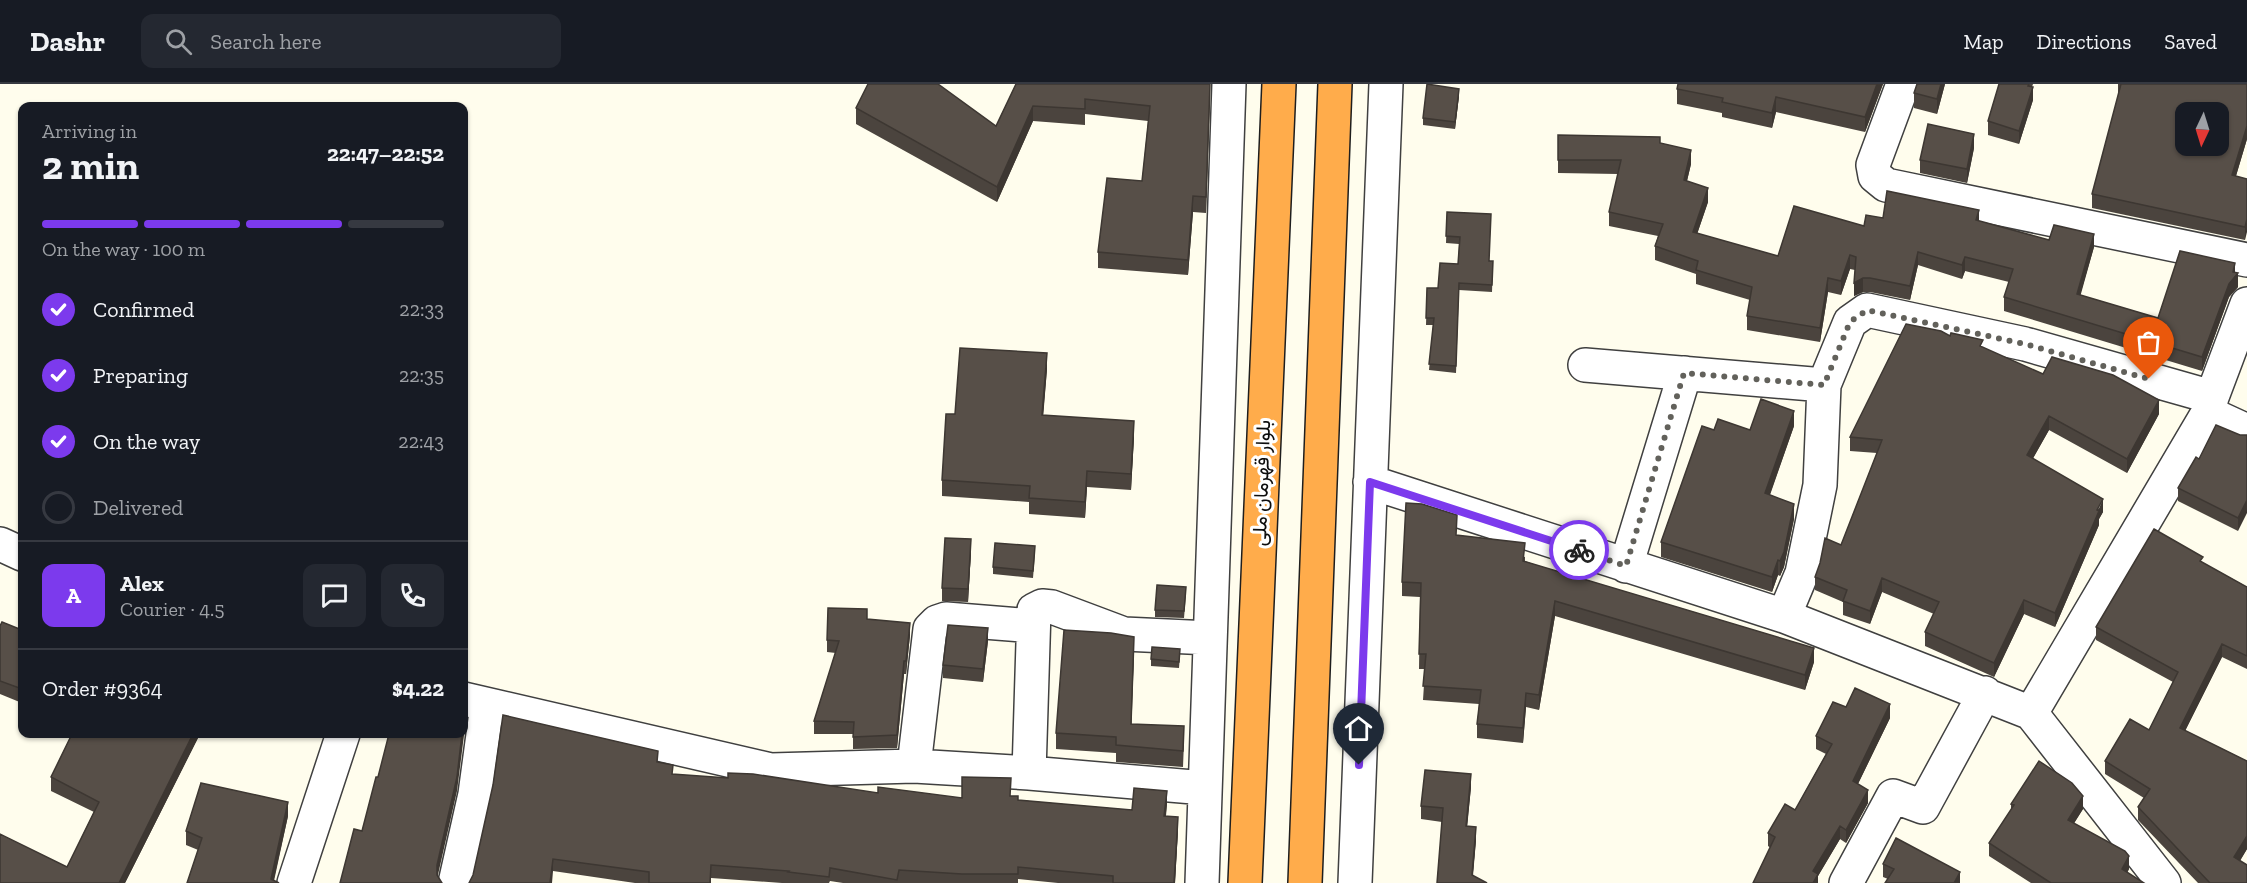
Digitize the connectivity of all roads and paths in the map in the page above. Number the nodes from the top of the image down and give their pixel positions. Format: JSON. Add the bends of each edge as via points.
{"nodes":[{"id":1,"x":1229,"y":84,"type":"edge"},
{"id":2,"x":1279,"y":84,"type":"edge"},
{"id":3,"x":1335,"y":84,"type":"edge"},
{"id":4,"x":1386,"y":84,"type":"edge"},
{"id":5,"x":1903,"y":84,"type":"edge"},
{"id":6,"x":2247,"y":260,"type":"edge"},
{"id":7,"x":2247,"y":304,"type":"edge"},
{"id":8,"x":1585,"y":365,"type":"dead end"},
{"id":9,"x":1684,"y":373,"type":"junction"},
{"id":10,"x":1824,"y":385,"type":"junction"},
{"id":11,"x":2210,"y":405,"type":"junction"},
{"id":12,"x":2247,"y":431,"type":"edge"},
{"id":13,"x":1370,"y":482,"type":"junction"},
{"id":14,"x":0,"y":544,"type":"edge"},
{"id":15,"x":18,"y":552,"type":"edge"},
{"id":16,"x":1626,"y":566,"type":"junction"},
{"id":17,"x":1784,"y":616,"type":"junction"},
{"id":18,"x":1033,"y":626,"type":"junction"},
{"id":19,"x":1210,"y":638,"type":"junction"},
{"id":20,"x":1985,"y":693,"type":"junction"},
{"id":21,"x":475,"y":702,"type":"edge"},
{"id":22,"x":2031,"y":713,"type":"junction"},
{"id":23,"x":343,"y":738,"type":"edge"},
{"id":24,"x":914,"y":766,"type":"junction"},
{"id":25,"x":1029,"y":773,"type":"junction"},
{"id":26,"x":1205,"y":788,"type":"junction"},
{"id":27,"x":2160,"y":882,"type":"edge"},
{"id":28,"x":294,"y":883,"type":"edge"},
{"id":29,"x":455,"y":883,"type":"edge"},
{"id":30,"x":1202,"y":883,"type":"edge"},
{"id":31,"x":1245,"y":883,"type":"edge"},
{"id":32,"x":1305,"y":883,"type":"edge"},
{"id":33,"x":1355,"y":883,"type":"edge"},
{"id":34,"x":1846,"y":883,"type":"edge"}],
"edges":[{"from":1,"to":19,"type":"street"},
{"from":2,"to":31,"type":"highway","name":"بلوار قهرمان ملی"},
{"from":3,"to":32,"type":"highway"},
{"from":4,"to":13,"type":"street"},
{"from":5,"to":6,"type":"street","via":[[1873,165],[1875,176],[1886,185]]},
{"from":7,"to":11,"type":"street"},
{"from":8,"to":9,"type":"street"},
{"from":9,"to":10,"type":"street"},
{"from":9,"to":16,"type":"street"},
{"from":10,"to":11,"type":"street","via":[[1850,322],[1867,310],[2025,344]]},
{"from":10,"to":17,"type":"street","via":[[1820,485],[1802,573]]},
{"from":11,"to":12,"type":"street"},
{"from":11,"to":22,"type":"street"},
{"from":13,"to":16,"type":"street"},
{"from":13,"to":33,"type":"street"},
{"from":14,"to":15,"type":"street"},
{"from":16,"to":17,"type":"street"},
{"from":17,"to":20,"type":"street"},
{"from":18,"to":19,"type":"street","via":[[1034,610],[1042,606],[1124,634]]},
{"from":18,"to":24,"type":"street","via":[[946,619],[930,629]]},
{"from":18,"to":25,"type":"street"},
{"from":19,"to":26,"type":"street"},
{"from":20,"to":22,"type":"street"},
{"from":20,"to":34,"type":"street","via":[[1923,807],[1893,796]]},
{"from":21,"to":24,"type":"street","via":[[771,770]]},
{"from":21,"to":29,"type":"street","via":[[475,794]]},
{"from":22,"to":27,"type":"street"},
{"from":23,"to":28,"type":"street"},
{"from":24,"to":25,"type":"street"},
{"from":25,"to":26,"type":"street"},
{"from":26,"to":30,"type":"street"}]}
